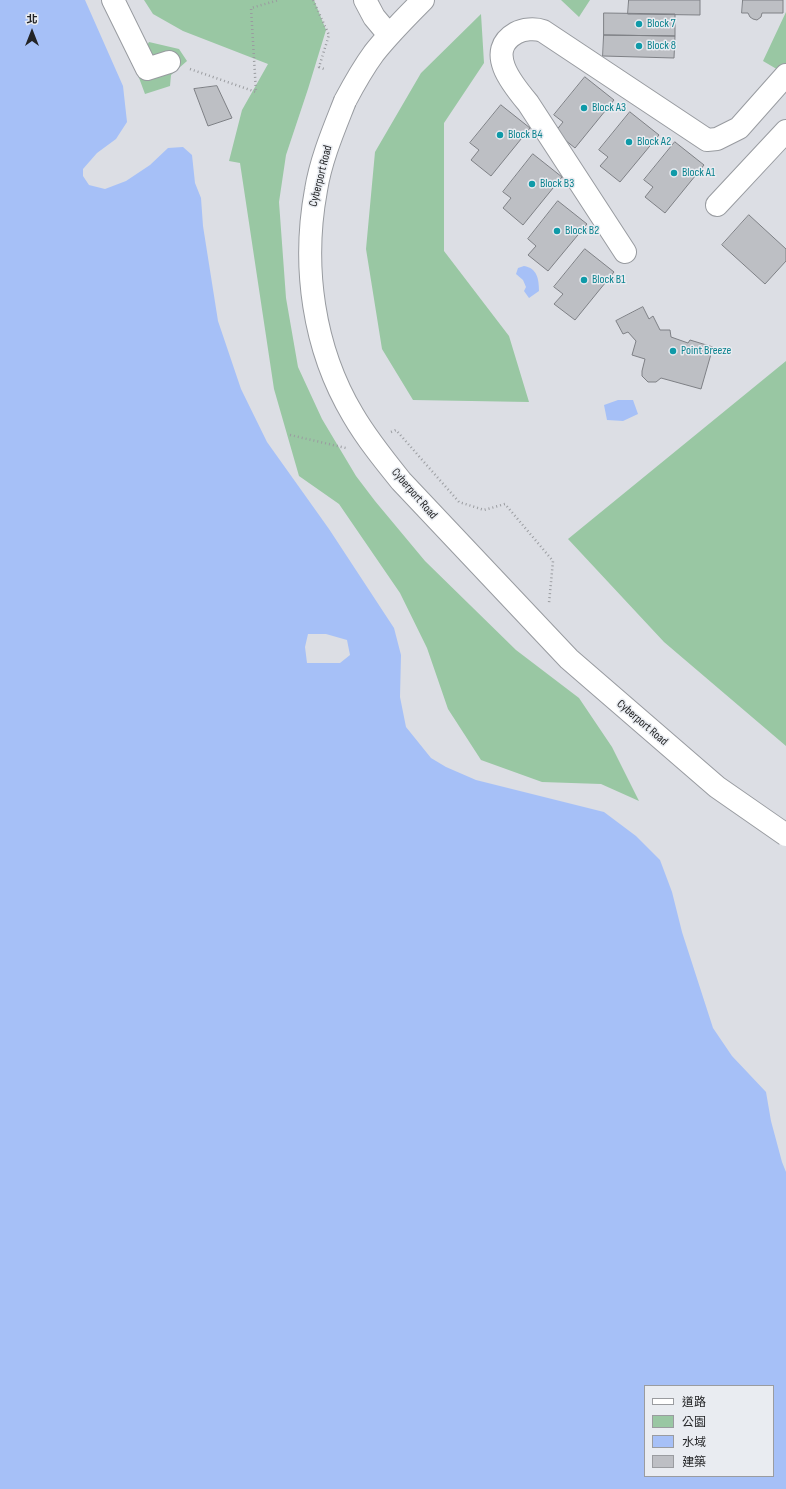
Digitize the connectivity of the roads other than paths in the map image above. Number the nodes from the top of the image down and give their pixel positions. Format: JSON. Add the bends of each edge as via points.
{"nodes":[{"id":1,"x":113,"y":0,"type":"edge"},
{"id":2,"x":365,"y":0,"type":"edge"},
{"id":3,"x":422,"y":0,"type":"edge"},
{"id":4,"x":389,"y":35,"type":"junction"},
{"id":5,"x":169,"y":62,"type":"road end"},
{"id":6,"x":786,"y":75,"type":"edge"},
{"id":7,"x":786,"y":131,"type":"edge"},
{"id":8,"x":717,"y":205,"type":"dead end"},
{"id":9,"x":625,"y":252,"type":"dead end"},
{"id":10,"x":786,"y":835,"type":"edge"}],
"edges":[{"from":1,"to":5,"type":"street","via":[[147,69]]},
{"from":2,"to":4,"type":"street","via":[[374,17]]},
{"from":3,"to":4,"type":"street","name":"Cyberport Road"},
{"from":4,"to":10,"type":"street","name":"Cyberport Road","bridge":true,"via":[[358,77],[346,101],[327,147],[316,189],[310,235],[314,302],[322,341],[342,394],[353,416],[384,460],[414,496],[569,659],[717,787]]},
{"from":6,"to":9,"type":"street","via":[[739,128],[717,139],[707,140],[543,31],[518,32],[509,38],[501,58],[513,84]]},
{"from":7,"to":8,"type":"street"}]}
